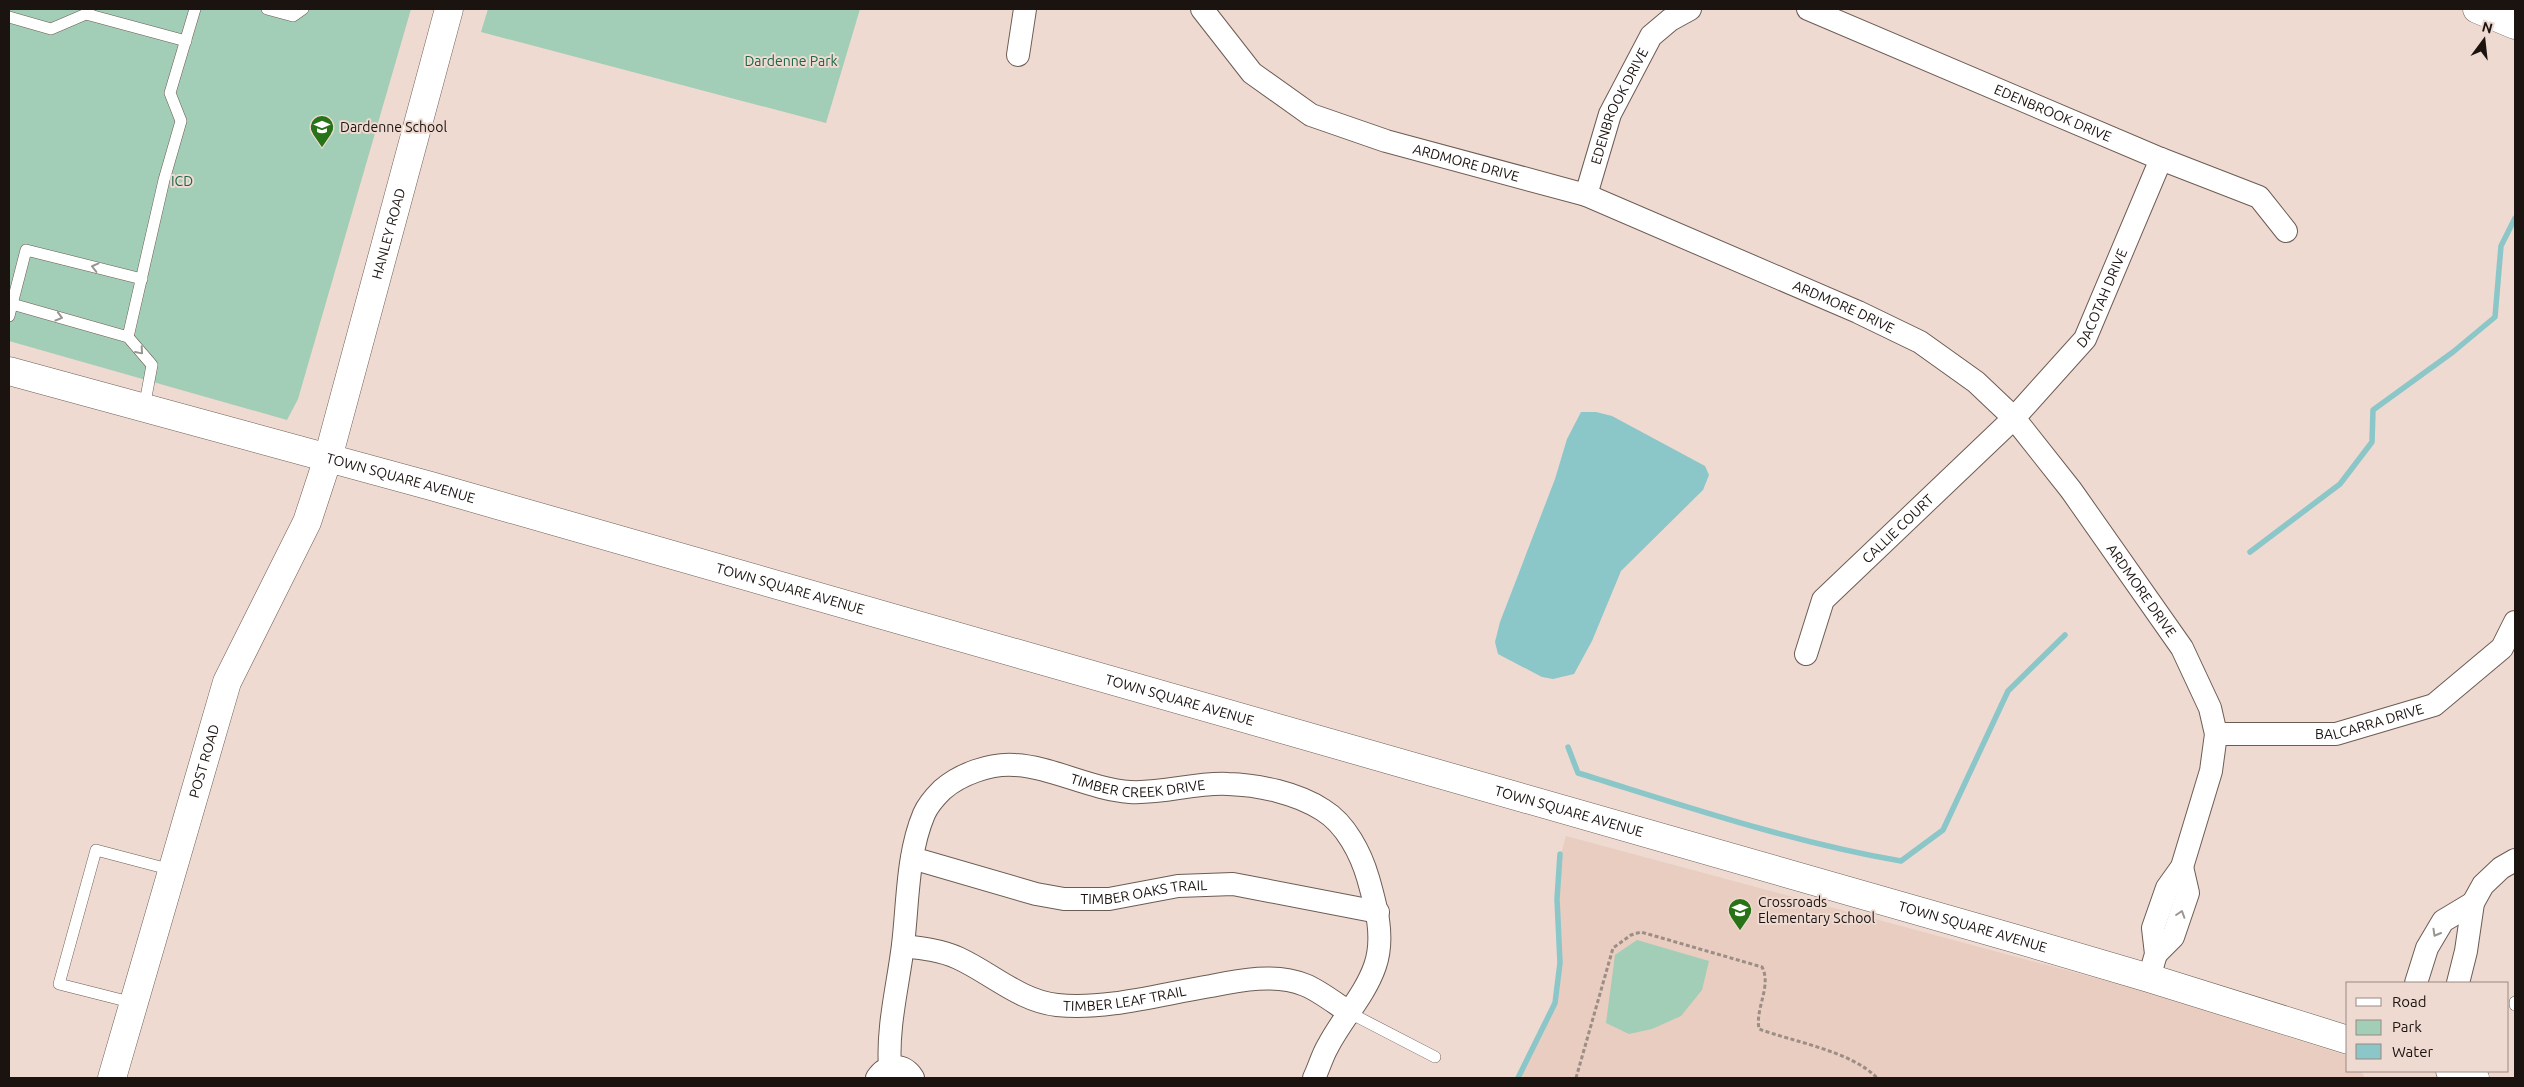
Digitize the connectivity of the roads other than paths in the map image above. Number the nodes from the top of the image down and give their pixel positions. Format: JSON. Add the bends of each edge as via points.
{"nodes":[{"id":1,"x":195,"y":9,"type":"edge"},
{"id":2,"x":267,"y":9,"type":"edge"},
{"id":3,"x":303,"y":9,"type":"edge"},
{"id":4,"x":449,"y":9,"type":"edge"},
{"id":5,"x":1026,"y":9,"type":"edge"},
{"id":6,"x":1202,"y":9,"type":"edge"},
{"id":7,"x":1690,"y":9,"type":"edge"},
{"id":8,"x":1808,"y":9,"type":"edge"},
{"id":9,"x":2477,"y":9,"type":"edge"},
{"id":10,"x":88,"y":11,"type":"edge"},
{"id":11,"x":9,"y":17,"type":"edge"},
{"id":12,"x":2515,"y":25,"type":"edge"},
{"id":13,"x":186,"y":40,"type":"junction"},
{"id":14,"x":1018,"y":55,"type":"dead end"},
{"id":15,"x":2161,"y":159,"type":"junction"},
{"id":16,"x":1586,"y":195,"type":"junction"},
{"id":17,"x":2286,"y":231,"type":"dead end"},
{"id":18,"x":142,"y":279,"type":"junction"},
{"id":19,"x":12,"y":304,"type":"junction"},
{"id":20,"x":9,"y":316,"type":"edge"},
{"id":21,"x":128,"y":337,"type":"junction"},
{"id":22,"x":9,"y":371,"type":"edge"},
{"id":23,"x":144,"y":408,"type":"junction"},
{"id":24,"x":2014,"y":418,"type":"junction"},
{"id":25,"x":328,"y":458,"type":"junction"},
{"id":26,"x":2515,"y":622,"type":"edge"},
{"id":27,"x":1806,"y":654,"type":"dead end"},
{"id":28,"x":2216,"y":734,"type":"junction"},
{"id":29,"x":912,"y":858,"type":"junction"},
{"id":30,"x":2515,"y":860,"type":"edge"},
{"id":31,"x":173,"y":870,"type":"junction"},
{"id":32,"x":2472,"y":903,"type":"junction"},
{"id":33,"x":1378,"y":912,"type":"junction"},
{"id":34,"x":903,"y":946,"type":"junction"},
{"id":35,"x":2153,"y":966,"type":"junction"},
{"id":36,"x":2416,"y":982,"type":"edge"},
{"id":37,"x":2458,"y":982,"type":"edge"},
{"id":38,"x":134,"y":1003,"type":"junction"},
{"id":39,"x":1350,"y":1013,"type":"junction"},
{"id":40,"x":2346,"y":1039,"type":"edge"},
{"id":41,"x":1435,"y":1057,"type":"dead end"},
{"id":42,"x":2454,"y":1072,"type":"edge"},
{"id":43,"x":883,"y":1073,"type":"edge"},
{"id":44,"x":112,"y":1078,"type":"edge"},
{"id":45,"x":913,"y":1078,"type":"edge"},
{"id":46,"x":1314,"y":1078,"type":"edge"},
{"id":47,"x":2475,"y":1078,"type":"edge"}],
"edges":[{"from":1,"to":13,"type":"lane"},
{"from":2,"to":3,"type":"lane","via":[[293,16]]},
{"from":4,"to":25,"type":"main road","name":"HANLEY ROAD"},
{"from":5,"to":14,"type":"street"},
{"from":6,"to":16,"type":"street","name":"ARDMORE DRIVE","via":[[1252,73],[1312,115],[1386,141]]},
{"from":7,"to":16,"type":"street","name":"EDENBROOK DRIVE","via":[[1670,20],[1652,36],[1610,114]]},
{"from":8,"to":15,"type":"street","name":"EDENBROOK DRIVE"},
{"from":9,"to":12,"type":"main road"},
{"from":10,"to":11,"type":"lane","via":[[51,29]]},
{"from":10,"to":13,"type":"lane"},
{"from":13,"to":18,"type":"lane","via":[[170,93],[181,121]]},
{"from":15,"to":17,"type":"street","name":"EDENBROOK DRIVE","via":[[2259,197]]},
{"from":15,"to":24,"type":"street","name":"DACOTAH DRIVE","via":[[2086,339]]},
{"from":16,"to":24,"type":"street","name":"ARDMORE DRIVE","via":[[1920,342],[1976,382]]},
{"from":18,"to":19,"type":"lane","one_way":true,"via":[[26,250]]},
{"from":18,"to":21,"type":"lane"},
{"from":19,"to":20,"type":"lane"},
{"from":19,"to":21,"type":"lane","one_way":true},
{"from":21,"to":23,"type":"lane","one_way":true,"via":[[152,365]]},
{"from":22,"to":23,"type":"main road","name":"TOWN SQUARE AVENUE"},
{"from":23,"to":25,"type":"main road","name":"TOWN SQUARE AVENUE"},
{"from":24,"to":27,"type":"street","name":"CALLIE COURT","via":[[1823,600]]},
{"from":24,"to":28,"type":"street","name":"ARDMORE DRIVE","via":[[2071,490],[2182,648],[2210,708]]},
{"from":25,"to":31,"type":"main road","name":"POST ROAD","via":[[307,522],[227,682]]},
{"from":25,"to":35,"type":"main road","name":"TOWN SQUARE AVENUE"},
{"from":26,"to":28,"type":"street","name":"BALCARRA DRIVE","via":[[2502,648],[2434,705],[2336,734]]},
{"from":28,"to":35,"type":"street","name":"ARDMORE DRIVE","via":[[2211,771],[2182,867],[2167,888],[2153,928]]},
{"from":29,"to":33,"type":"street","name":"TIMBER OAKS TRAIL","via":[[1064,899],[1109,899],[1178,886],[1233,884]]},
{"from":29,"to":33,"type":"street","name":"TIMBER CREEK DRIVE","via":[[924,813],[941,791],[962,777],[989,767],[1015,765],[1098,788],[1128,792],[1227,784],[1267,789],[1324,810],[1362,856]]},
{"from":29,"to":34,"type":"street","name":"TIMBER CREEK DRIVE"},
{"from":30,"to":32,"type":"street","via":[[2489,879]]},
{"from":31,"to":38,"type":"main road","name":"POST ROAD"},
{"from":31,"to":38,"type":"lane","via":[[96,850],[59,984]]},
{"from":32,"to":36,"type":"street","one_way":true,"via":[[2442,921],[2427,948]]},
{"from":32,"to":37,"type":"street"},
{"from":33,"to":39,"type":"street","name":"TIMBER CREEK DRIVE","via":[[1375,966]]},
{"from":34,"to":39,"type":"street","name":"TIMBER LEAF TRAIL","via":[[956,957],[1030,998],[1055,1005],[1082,1006],[1249,979],[1278,979],[1305,984]]},
{"from":34,"to":43,"type":"street","name":"TIMBER CREEK DRIVE"},
{"from":35,"to":40,"type":"main road","name":"TOWN SQUARE AVENUE"},
{"from":38,"to":44,"type":"main road","name":"POST ROAD"},
{"from":39,"to":41,"type":"lane"},
{"from":39,"to":46,"type":"street","name":"TIMBER CREEK DRIVE","via":[[1328,1045]]},
{"from":42,"to":47,"type":"main road"},
{"from":43,"to":45,"type":"street","via":[[906,1070]]}]}
